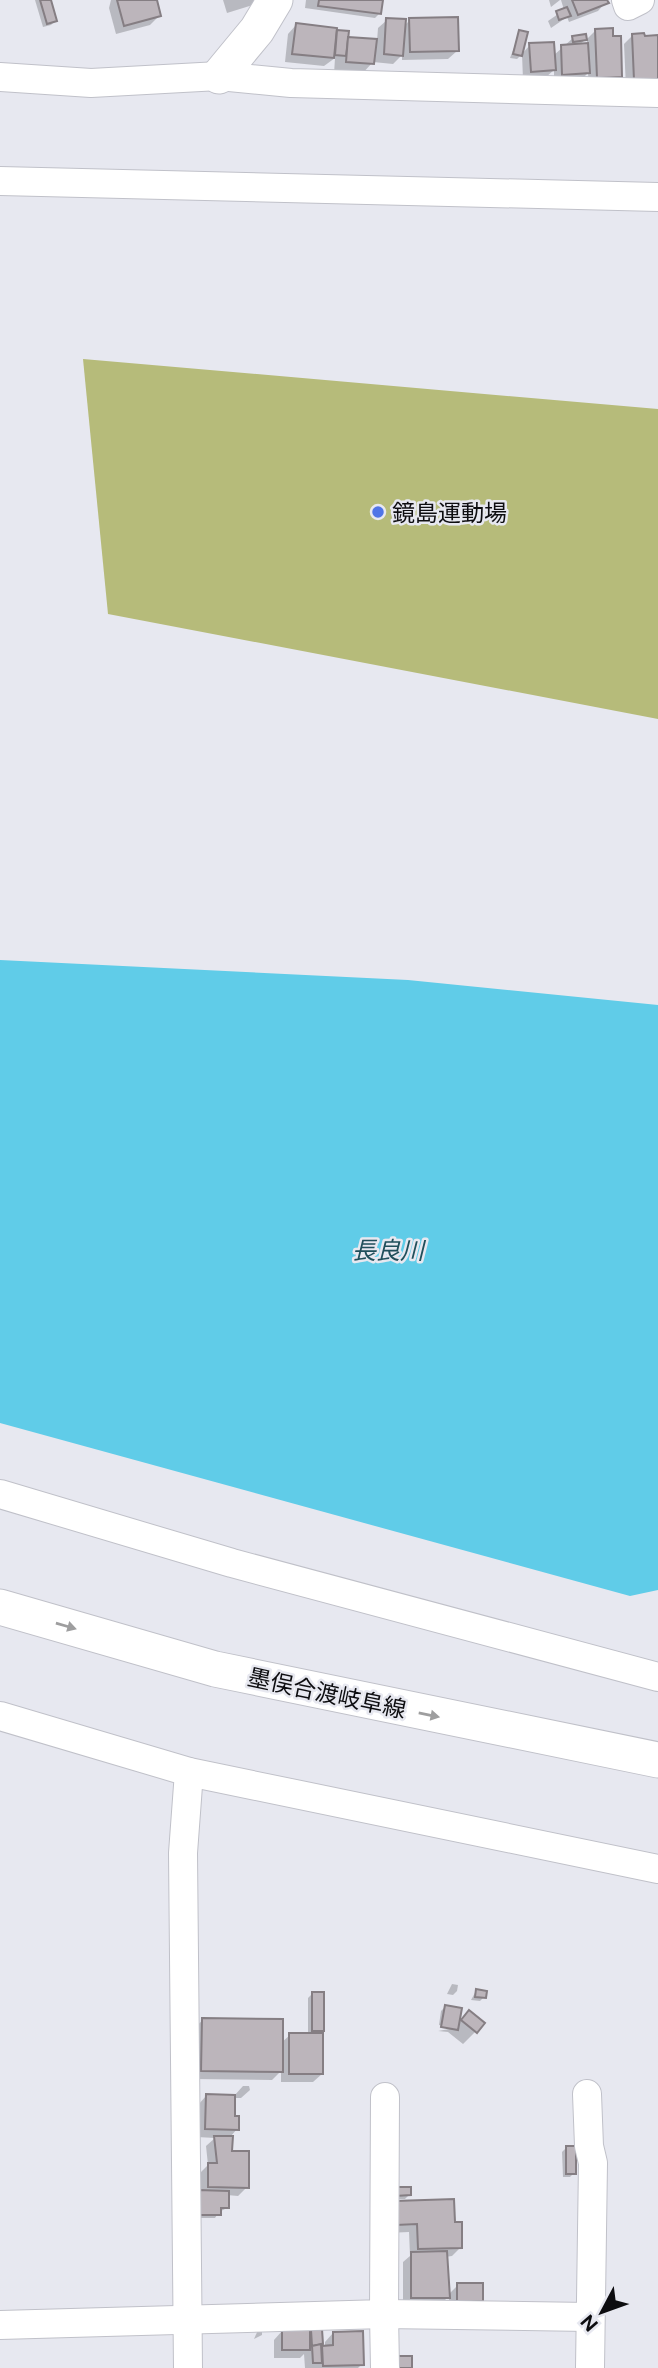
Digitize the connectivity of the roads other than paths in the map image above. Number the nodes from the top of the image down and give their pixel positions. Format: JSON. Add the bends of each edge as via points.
{"nodes":[{"id":1,"x":275,"y":0,"type":"edge"},
{"id":2,"x":625,"y":0,"type":"edge"},
{"id":3,"x":640,"y":0,"type":"edge"},
{"id":4,"x":219,"y":76,"type":"junction"},
{"id":5,"x":0,"y":77,"type":"edge"},
{"id":6,"x":90,"y":83,"type":"junction"},
{"id":7,"x":0,"y":91,"type":"edge"},
{"id":8,"x":658,"y":93,"type":"edge"},
{"id":9,"x":0,"y":181,"type":"edge"},
{"id":10,"x":658,"y":198,"type":"edge"},
{"id":11,"x":0,"y":1494,"type":"edge"},
{"id":12,"x":0,"y":1607,"type":"edge"},
{"id":13,"x":658,"y":1677,"type":"edge"},
{"id":14,"x":0,"y":1716,"type":"edge"},
{"id":15,"x":658,"y":1760,"type":"edge"},
{"id":16,"x":189,"y":1772,"type":"junction"},
{"id":17,"x":658,"y":1869,"type":"edge"},
{"id":18,"x":587,"y":2094,"type":"dead end"},
{"id":19,"x":385,"y":2097,"type":"dead end"},
{"id":20,"x":384,"y":2315,"type":"junction"},
{"id":21,"x":589,"y":2317,"type":"junction"},
{"id":22,"x":188,"y":2318,"type":"junction"},
{"id":23,"x":0,"y":2325,"type":"edge"},
{"id":24,"x":188,"y":2368,"type":"edge"},
{"id":25,"x":385,"y":2368,"type":"edge"},
{"id":26,"x":590,"y":2368,"type":"edge"}],
"edges":[{"from":1,"to":4,"type":"main road"},
{"from":2,"to":3,"type":"street","via":[[628,6]]},
{"from":4,"to":6,"type":"street"},
{"from":4,"to":8,"type":"street","via":[[291,83]]},
{"from":5,"to":6,"type":"street"},
{"from":6,"to":7,"type":"street"},
{"from":9,"to":10,"type":"street"},
{"from":11,"to":13,"type":"street","via":[[232,1563]]},
{"from":12,"to":15,"type":"main road","name":"墨俣合渡岐阜線","one_way":true,"via":[[215,1669]]},
{"from":14,"to":16,"type":"street"},
{"from":16,"to":17,"type":"street"},
{"from":16,"to":22,"type":"street","via":[[183,1853]]},
{"from":18,"to":21,"type":"street","via":[[593,2163]]},
{"from":19,"to":20,"type":"street"},
{"from":20,"to":21,"type":"street"},
{"from":20,"to":22,"type":"street"},
{"from":20,"to":25,"type":"street"},
{"from":21,"to":26,"type":"street"},
{"from":22,"to":23,"type":"street"},
{"from":22,"to":24,"type":"street"}]}
